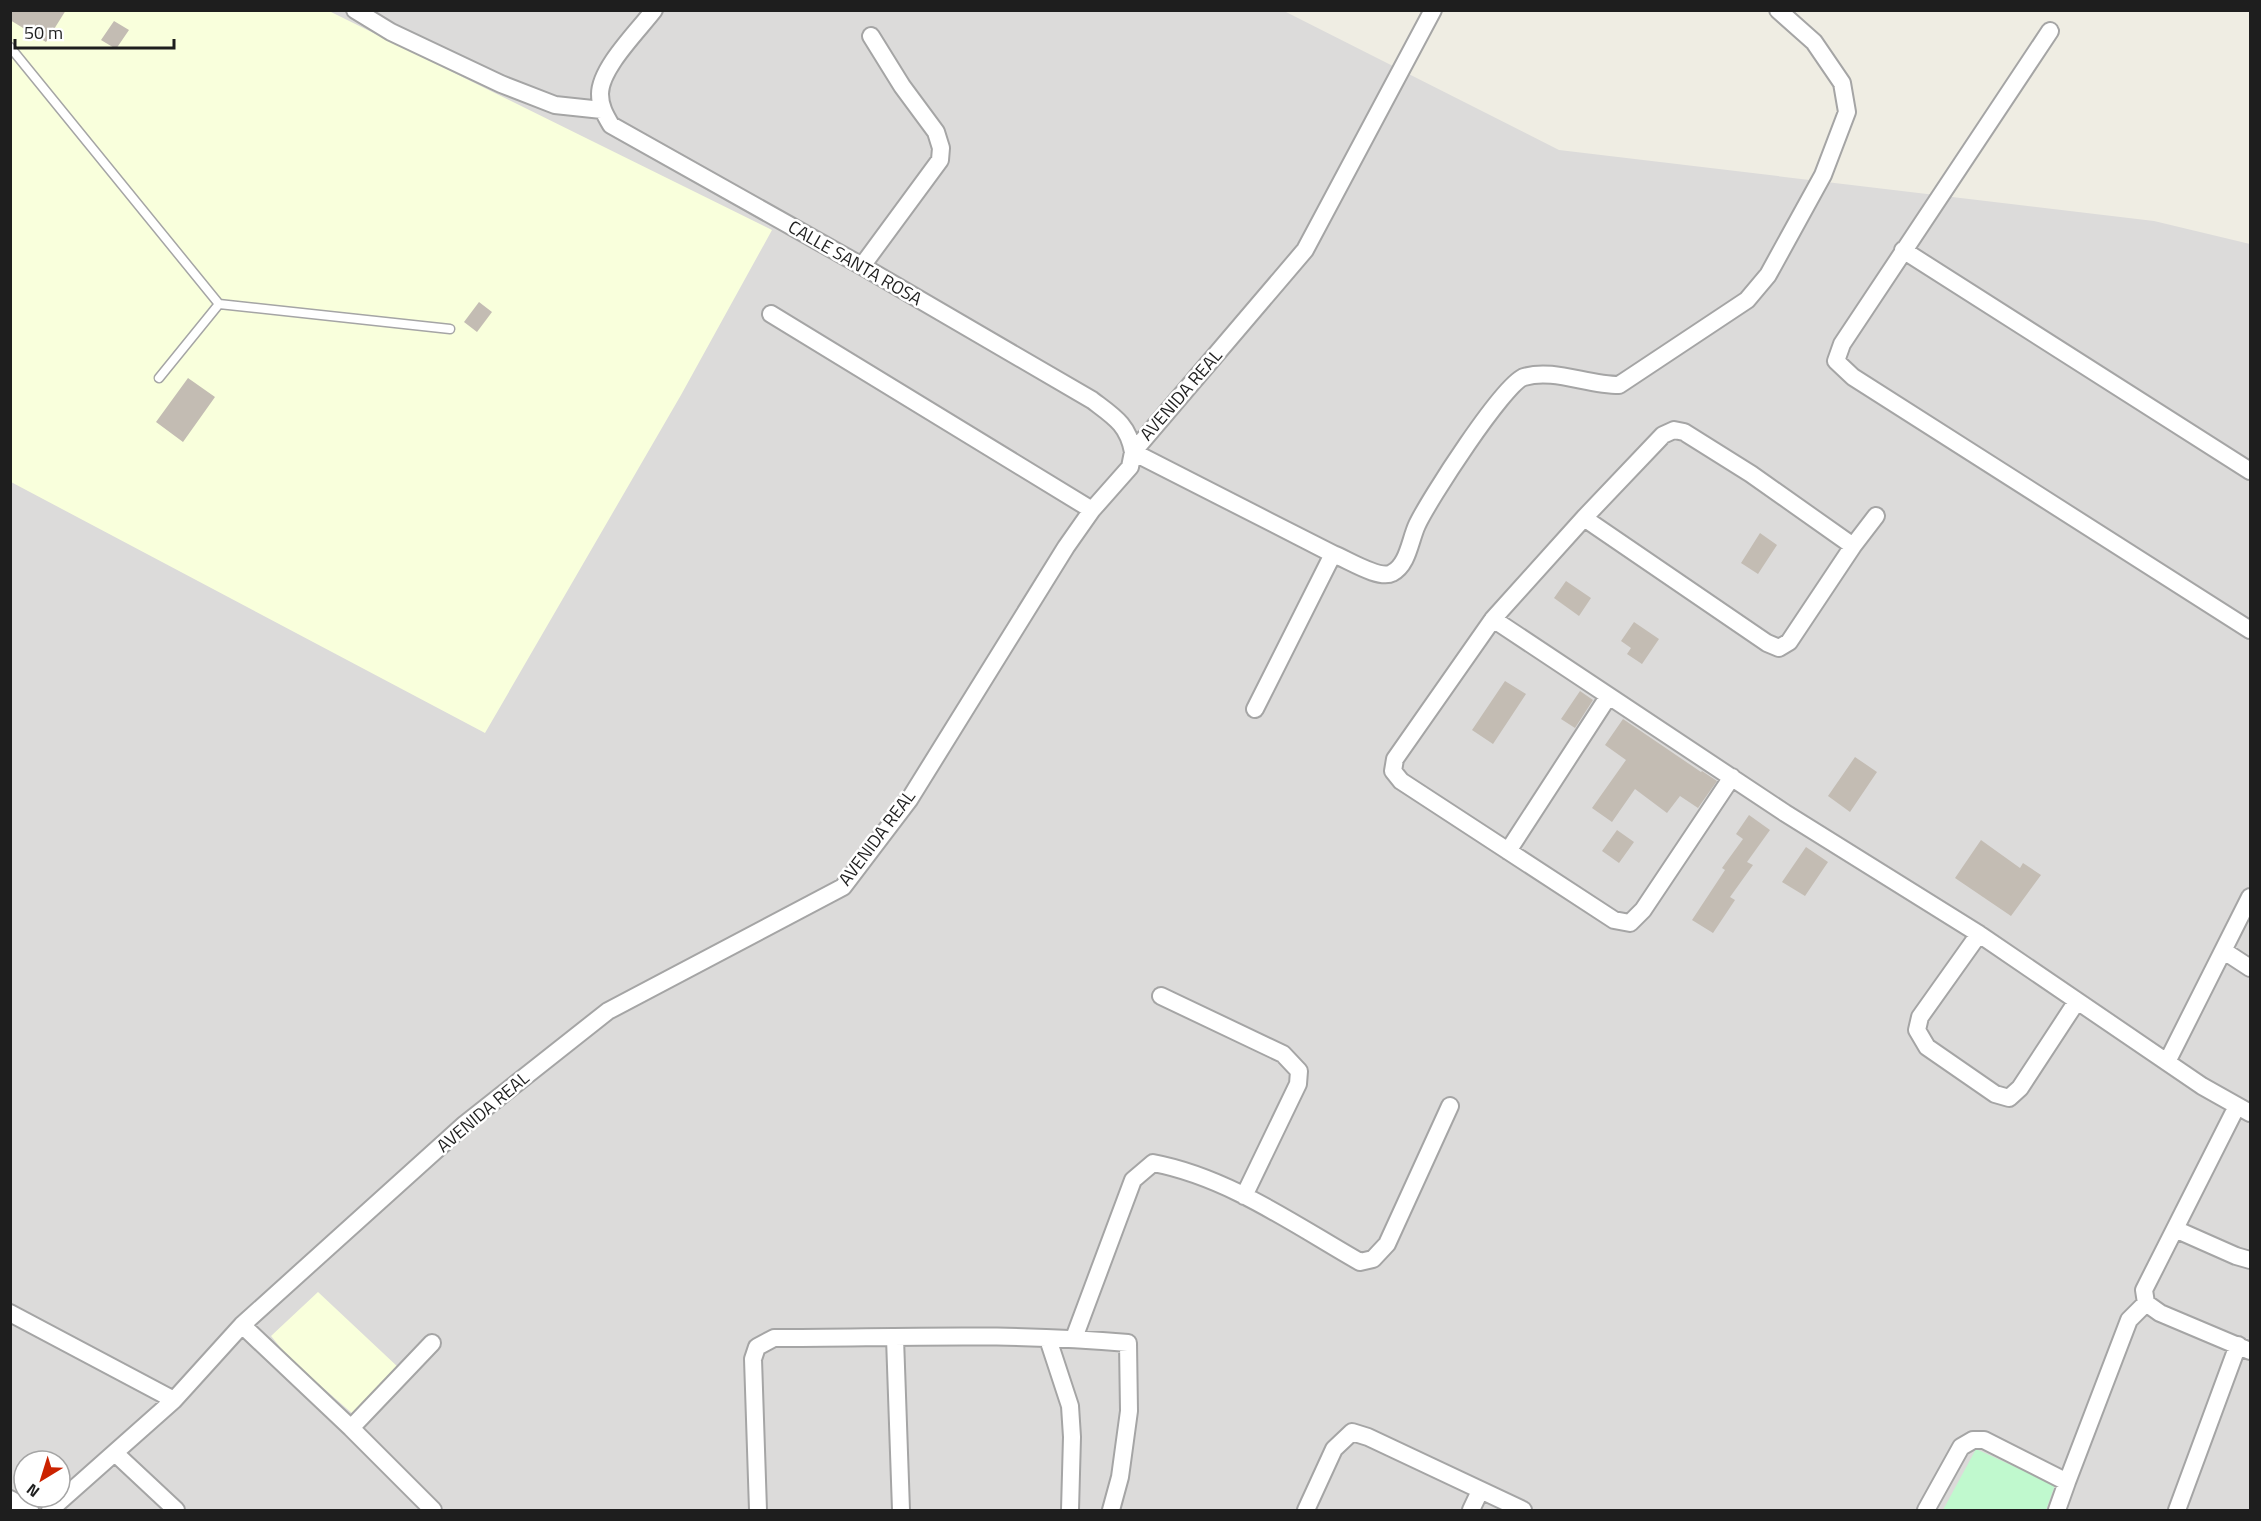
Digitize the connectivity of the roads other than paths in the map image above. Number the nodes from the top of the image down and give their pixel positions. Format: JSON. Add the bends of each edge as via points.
{"nodes":[{"id":1,"x":355,"y":10,"type":"edge"},
{"id":2,"x":654,"y":10,"type":"edge"},
{"id":3,"x":1433,"y":10,"type":"edge"},
{"id":4,"x":1778,"y":10,"type":"edge"},
{"id":5,"x":2049,"y":31,"type":"dead end"},
{"id":6,"x":871,"y":36,"type":"dead end"},
{"id":7,"x":10,"y":47,"type":"edge"},
{"id":8,"x":602,"y":110,"type":"junction"},
{"id":9,"x":1903,"y":250,"type":"junction"},
{"id":10,"x":862,"y":266,"type":"junction"},
{"id":11,"x":219,"y":304,"type":"junction"},
{"id":12,"x":771,"y":314,"type":"dead end"},
{"id":13,"x":450,"y":329,"type":"dead end"},
{"id":14,"x":159,"y":378,"type":"dead end"},
{"id":15,"x":1133,"y":452,"type":"junction"},
{"id":16,"x":2250,"y":471,"type":"edge"},
{"id":17,"x":1092,"y":510,"type":"junction"},
{"id":18,"x":1876,"y":516,"type":"dead end"},
{"id":19,"x":1584,"y":518,"type":"junction"},
{"id":20,"x":1853,"y":546,"type":"junction"},
{"id":21,"x":1333,"y":554,"type":"junction"},
{"id":22,"x":1493,"y":619,"type":"junction"},
{"id":23,"x":2250,"y":630,"type":"edge"},
{"id":24,"x":1608,"y":697,"type":"junction"},
{"id":25,"x":1255,"y":709,"type":"dead end"},
{"id":26,"x":1732,"y":777,"type":"junction"},
{"id":27,"x":1508,"y":851,"type":"junction"},
{"id":28,"x":2250,"y":897,"type":"edge"},
{"id":29,"x":1979,"y":934,"type":"junction"},
{"id":30,"x":2224,"y":951,"type":"junction"},
{"id":31,"x":2250,"y":968,"type":"edge"},
{"id":32,"x":1161,"y":996,"type":"dead end"},
{"id":33,"x":2078,"y":1001,"type":"junction"},
{"id":34,"x":2168,"y":1062,"type":"junction"},
{"id":35,"x":1450,"y":1106,"type":"dead end"},
{"id":36,"x":2244,"y":1109,"type":"edge"},
{"id":37,"x":1244,"y":1196,"type":"junction"},
{"id":38,"x":2175,"y":1229,"type":"junction"},
{"id":39,"x":2250,"y":1260,"type":"edge"},
{"id":40,"x":2146,"y":1303,"type":"junction"},
{"id":41,"x":10,"y":1312,"type":"edge"},
{"id":42,"x":242,"y":1325,"type":"junction"},
{"id":43,"x":895,"y":1338,"type":"junction"},
{"id":44,"x":1074,"y":1338,"type":"junction"},
{"id":45,"x":1048,"y":1339,"type":"junction"},
{"id":46,"x":432,"y":1343,"type":"dead end"},
{"id":47,"x":2244,"y":1348,"type":"edge"},
{"id":48,"x":174,"y":1400,"type":"junction"},
{"id":49,"x":351,"y":1428,"type":"junction"},
{"id":50,"x":115,"y":1453,"type":"junction"},
{"id":51,"x":2067,"y":1482,"type":"junction"},
{"id":52,"x":1480,"y":1491,"type":"junction"},
{"id":53,"x":10,"y":1499,"type":"edge"},
{"id":54,"x":30,"y":1510,"type":"edge"},
{"id":55,"x":50,"y":1510,"type":"edge"},
{"id":56,"x":176,"y":1510,"type":"edge"},
{"id":57,"x":433,"y":1510,"type":"edge"},
{"id":58,"x":758,"y":1510,"type":"edge"},
{"id":59,"x":901,"y":1510,"type":"edge"},
{"id":60,"x":1070,"y":1510,"type":"edge"},
{"id":61,"x":1111,"y":1510,"type":"edge"},
{"id":62,"x":1306,"y":1510,"type":"edge"},
{"id":63,"x":1470,"y":1510,"type":"edge"},
{"id":64,"x":1523,"y":1510,"type":"edge"},
{"id":65,"x":1926,"y":1510,"type":"edge"},
{"id":66,"x":2057,"y":1510,"type":"edge"},
{"id":67,"x":2177,"y":1510,"type":"edge"}],
"edges":[{"from":1,"to":8,"type":"street","via":[[391,32],[501,84],[555,105]]},
{"from":2,"to":8,"type":"street","via":[[605,73],[600,92]]},
{"from":3,"to":15,"type":"street","name":"AVENIDA REAL","via":[[1305,250]]},
{"from":4,"to":21,"type":"street","via":[[1814,42],[1842,83],[1847,111],[1822,175],[1768,275],[1747,300],[1619,385],[1600,385],[1542,372],[1520,377],[1457,459],[1417,524],[1402,566],[1391,574],[1379,575]]},
{"from":5,"to":9,"type":"street"},
{"from":6,"to":10,"type":"street","via":[[936,132],[941,148],[940,160]]},
{"from":7,"to":11,"type":"lane"},
{"from":8,"to":10,"type":"street","name":"CALLE SANTA ROSA","via":[[611,125]]},
{"from":9,"to":16,"type":"street"},
{"from":9,"to":23,"type":"street","via":[[1842,344],[1836,361],[1853,377]]},
{"from":10,"to":15,"type":"street","name":"CALLE SANTA ROSA","via":[[1092,400],[1123,424]]},
{"from":11,"to":13,"type":"lane"},
{"from":11,"to":14,"type":"lane"},
{"from":12,"to":17,"type":"street"},
{"from":15,"to":17,"type":"street","name":"AVENIDA REAL","via":[[1130,467]]},
{"from":15,"to":21,"type":"street"},
{"from":17,"to":42,"type":"street","name":"AVENIDA REAL","via":[[909,800],[843,887],[608,1011],[465,1124]]},
{"from":18,"to":20,"type":"street"},
{"from":19,"to":20,"type":"street","via":[[1663,435],[1674,430],[1684,432],[1751,474]]},
{"from":19,"to":20,"type":"street","via":[[1767,644],[1779,648],[1789,642]]},
{"from":19,"to":22,"type":"street"},
{"from":21,"to":25,"type":"street"},
{"from":22,"to":24,"type":"street"},
{"from":22,"to":27,"type":"street","via":[[1395,759],[1393,771],[1401,781]]},
{"from":24,"to":26,"type":"street"},
{"from":24,"to":27,"type":"street"},
{"from":26,"to":27,"type":"street","via":[[1643,910],[1630,923],[1614,920]]},
{"from":26,"to":29,"type":"street"},
{"from":28,"to":30,"type":"street"},
{"from":29,"to":33,"type":"street"},
{"from":29,"to":33,"type":"street","via":[[1920,1017],[1917,1030],[1927,1047],[1995,1094],[2009,1098],[2020,1088]]},
{"from":30,"to":31,"type":"street"},
{"from":30,"to":34,"type":"street"},
{"from":32,"to":37,"type":"street","via":[[1283,1054],[1299,1071],[1298,1084]]},
{"from":33,"to":34,"type":"street"},
{"from":34,"to":36,"type":"street"},
{"from":35,"to":37,"type":"street","via":[[1387,1244],[1373,1259],[1360,1262]]},
{"from":36,"to":38,"type":"street"},
{"from":37,"to":44,"type":"street","via":[[1177,1167],[1154,1163],[1133,1180]]},
{"from":38,"to":39,"type":"street"},
{"from":38,"to":40,"type":"street","via":[[2144,1290]]},
{"from":40,"to":47,"type":"street","via":[[2160,1313]]},
{"from":40,"to":51,"type":"street","via":[[2129,1320]]},
{"from":41,"to":48,"type":"street"},
{"from":42,"to":48,"type":"street","name":"AVENIDA REAL"},
{"from":42,"to":49,"type":"street"},
{"from":43,"to":45,"type":"street"},
{"from":43,"to":58,"type":"street","via":[[774,1338],[757,1347],[753,1359]]},
{"from":43,"to":59,"type":"street"},
{"from":44,"to":45,"type":"street"},
{"from":44,"to":61,"type":"street","via":[[1128,1343],[1129,1411]]},
{"from":45,"to":60,"type":"street","via":[[1070,1406]]},
{"from":46,"to":49,"type":"street"},
{"from":47,"to":67,"type":"street"},
{"from":48,"to":50,"type":"street","name":"AVENIDA REAL"},
{"from":49,"to":57,"type":"street"},
{"from":50,"to":55,"type":"street","name":"AVENIDA REAL"},
{"from":50,"to":56,"type":"street"},
{"from":51,"to":65,"type":"street","via":[[1984,1440],[1973,1440],[1961,1448]]},
{"from":51,"to":66,"type":"street"},
{"from":52,"to":62,"type":"street","via":[[1352,1432],[1334,1449]]},
{"from":52,"to":63,"type":"street"},
{"from":52,"to":64,"type":"street"},
{"from":53,"to":54,"type":"street"}]}
